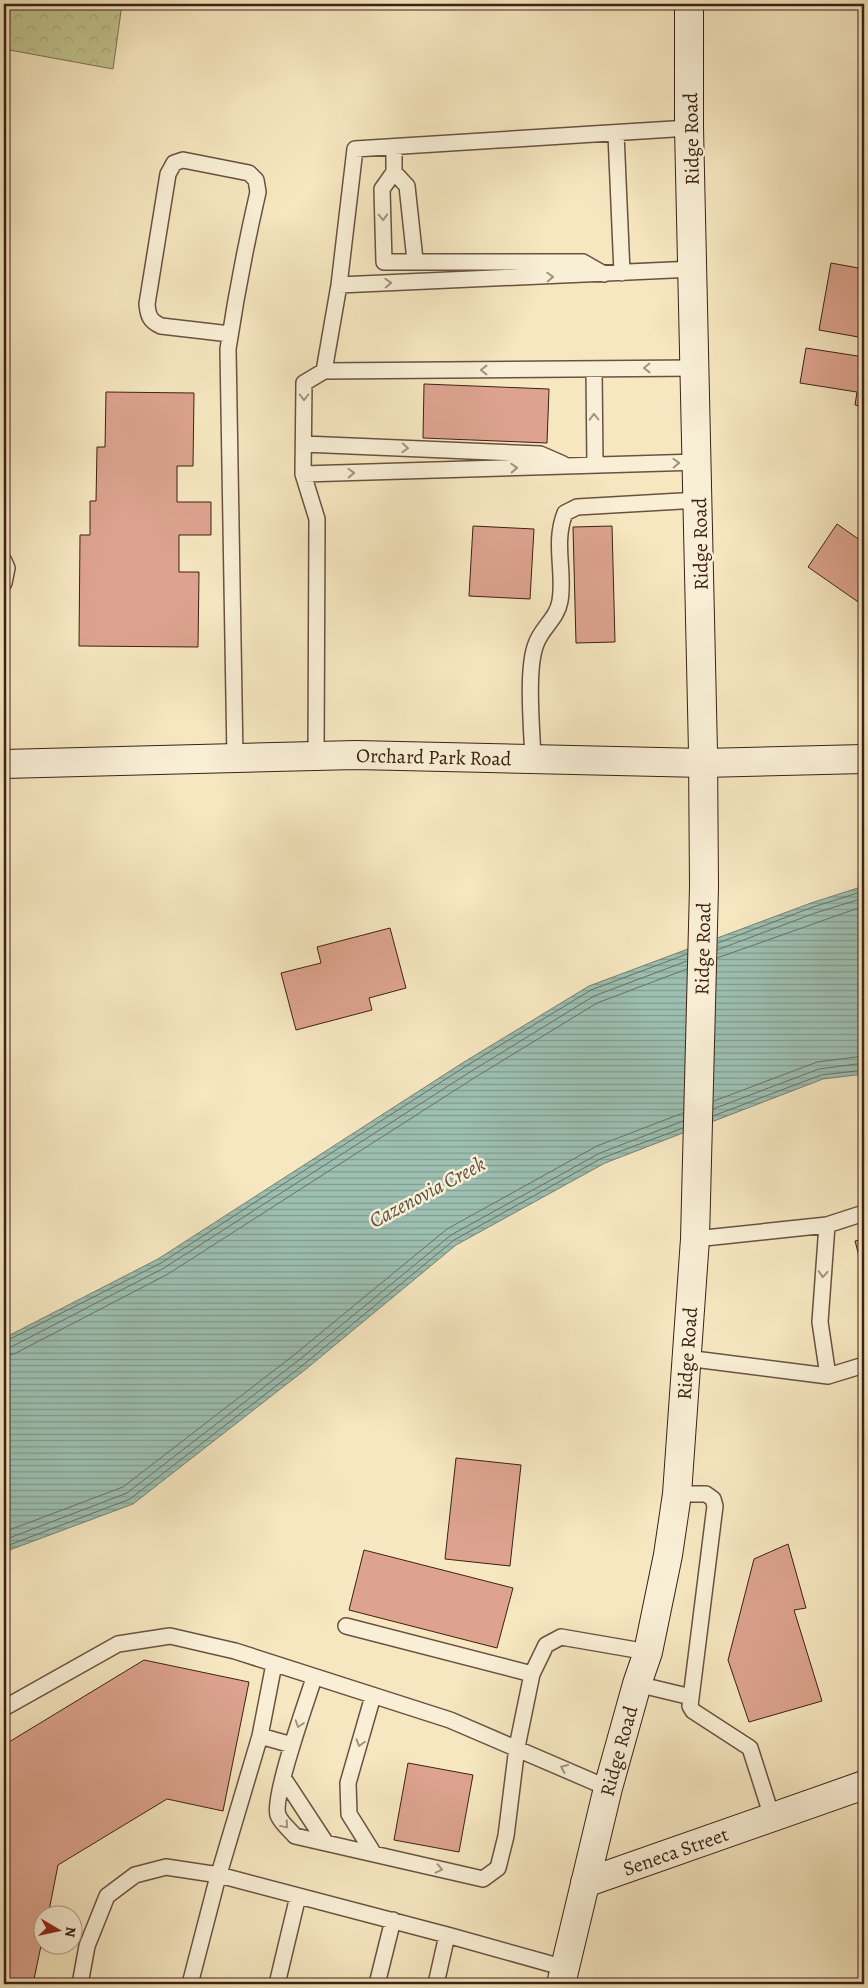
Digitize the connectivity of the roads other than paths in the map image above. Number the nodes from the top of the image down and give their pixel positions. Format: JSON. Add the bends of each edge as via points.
{"nodes":[{"id":1,"x":689,"y":4,"type":"edge"},
{"id":2,"x":689,"y":128,"type":"junction"},
{"id":3,"x":616,"y":134,"type":"junction"},
{"id":4,"x":394,"y":146,"type":"junction"},
{"id":5,"x":394,"y":172,"type":"junction"},
{"id":6,"x":415,"y":260,"type":"junction"},
{"id":7,"x":694,"y":269,"type":"junction"},
{"id":8,"x":622,"y":273,"type":"junction"},
{"id":9,"x":604,"y":274,"type":"junction"},
{"id":10,"x":339,"y":285,"type":"junction"},
{"id":11,"x":230,"y":334,"type":"junction"},
{"id":12,"x":696,"y":368,"type":"junction"},
{"id":13,"x":594,"y":369,"type":"junction"},
{"id":14,"x":324,"y":371,"type":"junction"},
{"id":15,"x":304,"y":444,"type":"junction"},
{"id":16,"x":698,"y":462,"type":"junction"},
{"id":17,"x":595,"y":465,"type":"junction"},
{"id":18,"x":570,"y":466,"type":"junction"},
{"id":19,"x":303,"y":474,"type":"junction"},
{"id":20,"x":699,"y":500,"type":"junction"},
{"id":21,"x":4,"y":561,"type":"edge"},
{"id":22,"x":4,"y":583,"type":"edge"},
{"id":23,"x":316,"y":756,"type":"junction"},
{"id":24,"x":235,"y":758,"type":"junction"},
{"id":25,"x":533,"y":759,"type":"junction"},
{"id":26,"x":864,"y":759,"type":"edge"},
{"id":27,"x":703,"y":763,"type":"junction"},
{"id":28,"x":4,"y":764,"type":"edge"},
{"id":29,"x":864,"y":1213,"type":"edge"},
{"id":30,"x":827,"y":1225,"type":"junction"},
{"id":31,"x":695,"y":1239,"type":"junction"},
{"id":32,"x":686,"y":1358,"type":"junction"},
{"id":33,"x":864,"y":1365,"type":"edge"},
{"id":34,"x":828,"y":1376,"type":"junction"},
{"id":35,"x":677,"y":1494,"type":"junction"},
{"id":36,"x":346,"y":1626,"type":"dead end"},
{"id":37,"x":648,"y":1652,"type":"junction"},
{"id":38,"x":274,"y":1664,"type":"junction"},
{"id":39,"x":532,"y":1674,"type":"junction"},
{"id":40,"x":314,"y":1678,"type":"junction"},
{"id":41,"x":637,"y":1684,"type":"junction"},
{"id":42,"x":373,"y":1696,"type":"junction"},
{"id":43,"x":690,"y":1697,"type":"junction"},
{"id":44,"x":4,"y":1708,"type":"edge"},
{"id":45,"x":260,"y":1736,"type":"junction"},
{"id":46,"x":292,"y":1745,"type":"junction"},
{"id":47,"x":517,"y":1747,"type":"junction"},
{"id":48,"x":284,"y":1779,"type":"junction"},
{"id":49,"x":864,"y":1785,"type":"edge"},
{"id":50,"x":608,"y":1788,"type":"junction"},
{"id":51,"x":772,"y":1817,"type":"junction"},
{"id":52,"x":326,"y":1844,"type":"junction"},
{"id":53,"x":374,"y":1854,"type":"junction"},
{"id":54,"x":219,"y":1875,"type":"junction"},
{"id":55,"x":585,"y":1883,"type":"junction"},
{"id":56,"x":298,"y":1896,"type":"junction"},
{"id":57,"x":393,"y":1920,"type":"junction"},
{"id":58,"x":447,"y":1935,"type":"junction"},
{"id":59,"x":563,"y":1976,"type":"edge"},
{"id":60,"x":80,"y":1984,"type":"edge"},
{"id":61,"x":190,"y":1984,"type":"edge"},
{"id":62,"x":277,"y":1984,"type":"edge"},
{"id":63,"x":377,"y":1984,"type":"edge"},
{"id":64,"x":436,"y":1984,"type":"edge"}],
"edges":[{"from":1,"to":2,"type":"street","name":"Ridge Road"},
{"from":2,"to":3,"type":"lane"},
{"from":2,"to":7,"type":"street","name":"Ridge Road"},
{"from":3,"to":4,"type":"lane"},
{"from":3,"to":8,"type":"lane"},
{"from":4,"to":5,"type":"lane"},
{"from":4,"to":10,"type":"lane","via":[[355,149]]},
{"from":5,"to":6,"type":"lane","via":[[407,186]]},
{"from":5,"to":6,"type":"lane","one_way":true,"via":[[382,189],[384,262]]},
{"from":6,"to":9,"type":"lane","via":[[583,262]]},
{"from":7,"to":8,"type":"lane"},
{"from":7,"to":12,"type":"street","name":"Ridge Road"},
{"from":8,"to":9,"type":"lane"},
{"from":10,"to":9,"type":"lane","one_way":true},
{"from":10,"to":14,"type":"lane"},
{"from":11,"to":11,"type":"lane","via":[[258,192],[256,180],[249,172],[183,160],[174,163],[168,174],[148,314],[161,326]]},
{"from":11,"to":24,"type":"lane"},
{"from":12,"to":13,"type":"lane","one_way":true},
{"from":12,"to":16,"type":"street","name":"Ridge Road"},
{"from":13,"to":14,"type":"lane","one_way":true},
{"from":17,"to":13,"type":"lane","one_way":true},
{"from":14,"to":15,"type":"lane","one_way":true,"via":[[304,383]]},
{"from":15,"to":18,"type":"lane","one_way":true,"via":[[540,454]]},
{"from":15,"to":19,"type":"lane"},
{"from":17,"to":16,"type":"lane","one_way":true},
{"from":16,"to":20,"type":"street","name":"Ridge Road"},
{"from":17,"to":18,"type":"lane"},
{"from":19,"to":18,"type":"lane","one_way":true},
{"from":19,"to":23,"type":"lane","via":[[317,519]]},
{"from":20,"to":25,"type":"lane","via":[[577,507],[565,513],[559,528],[560,600],[556,616],[536,643],[531,661]]},
{"from":20,"to":27,"type":"street","name":"Ridge Road"},
{"from":21,"to":22,"type":"lane"},
{"from":23,"to":24,"type":"street","name":"Orchard Park Road"},
{"from":23,"to":25,"type":"street","name":"Orchard Park Road"},
{"from":24,"to":28,"type":"street","name":"Orchard Park Road"},
{"from":25,"to":27,"type":"street","name":"Orchard Park Road"},
{"from":26,"to":27,"type":"street","name":"Orchard Park Road"},
{"from":27,"to":31,"type":"street","name":"Ridge Road","via":[[704,887]]},
{"from":29,"to":30,"type":"lane"},
{"from":30,"to":31,"type":"lane"},
{"from":30,"to":34,"type":"lane","one_way":true,"via":[[820,1322]]},
{"from":31,"to":32,"type":"street","name":"Ridge Road"},
{"from":32,"to":34,"type":"lane"},
{"from":32,"to":35,"type":"street","name":"Ridge Road"},
{"from":33,"to":34,"type":"lane"},
{"from":35,"to":37,"type":"street","name":"Ridge Road"},
{"from":35,"to":43,"type":"lane","via":[[706,1494],[713,1499],[715,1506]]},
{"from":36,"to":39,"type":"lane"},
{"from":37,"to":39,"type":"lane","via":[[561,1637],[546,1645]]},
{"from":37,"to":41,"type":"street","name":"Ridge Road"},
{"from":38,"to":40,"type":"lane"},
{"from":38,"to":44,"type":"lane","via":[[170,1636],[118,1644]]},
{"from":38,"to":45,"type":"lane"},
{"from":39,"to":47,"type":"lane"},
{"from":40,"to":42,"type":"lane"},
{"from":40,"to":46,"type":"lane","one_way":true},
{"from":41,"to":43,"type":"lane"},
{"from":41,"to":50,"type":"street","name":"Ridge Road"},
{"from":42,"to":47,"type":"lane","via":[[450,1720]]},
{"from":42,"to":53,"type":"lane","one_way":true,"via":[[348,1783],[349,1814]]},
{"from":43,"to":51,"type":"lane","via":[[693,1711],[750,1748]]},
{"from":45,"to":46,"type":"lane"},
{"from":45,"to":54,"type":"lane"},
{"from":46,"to":48,"type":"lane"},
{"from":50,"to":47,"type":"lane","one_way":true},
{"from":53,"to":47,"type":"lane","one_way":true,"via":[[483,1879],[498,1868],[506,1836]]},
{"from":48,"to":52,"type":"lane"},
{"from":48,"to":52,"type":"lane","one_way":true,"via":[[278,1807],[281,1820],[295,1836]]},
{"from":49,"to":51,"type":"street","name":"Seneca Street"},
{"from":50,"to":55,"type":"street","name":"Ridge Road"},
{"from":51,"to":55,"type":"street","name":"Seneca Street"},
{"from":52,"to":53,"type":"lane"},
{"from":54,"to":56,"type":"lane"},
{"from":54,"to":60,"type":"lane","via":[[166,1867],[135,1875],[107,1896],[87,1946]]},
{"from":54,"to":61,"type":"lane"},
{"from":55,"to":59,"type":"street"},
{"from":56,"to":57,"type":"lane"},
{"from":56,"to":62,"type":"lane"},
{"from":57,"to":58,"type":"lane"},
{"from":57,"to":63,"type":"lane"},
{"from":58,"to":59,"type":"lane"},
{"from":58,"to":64,"type":"lane"}]}
